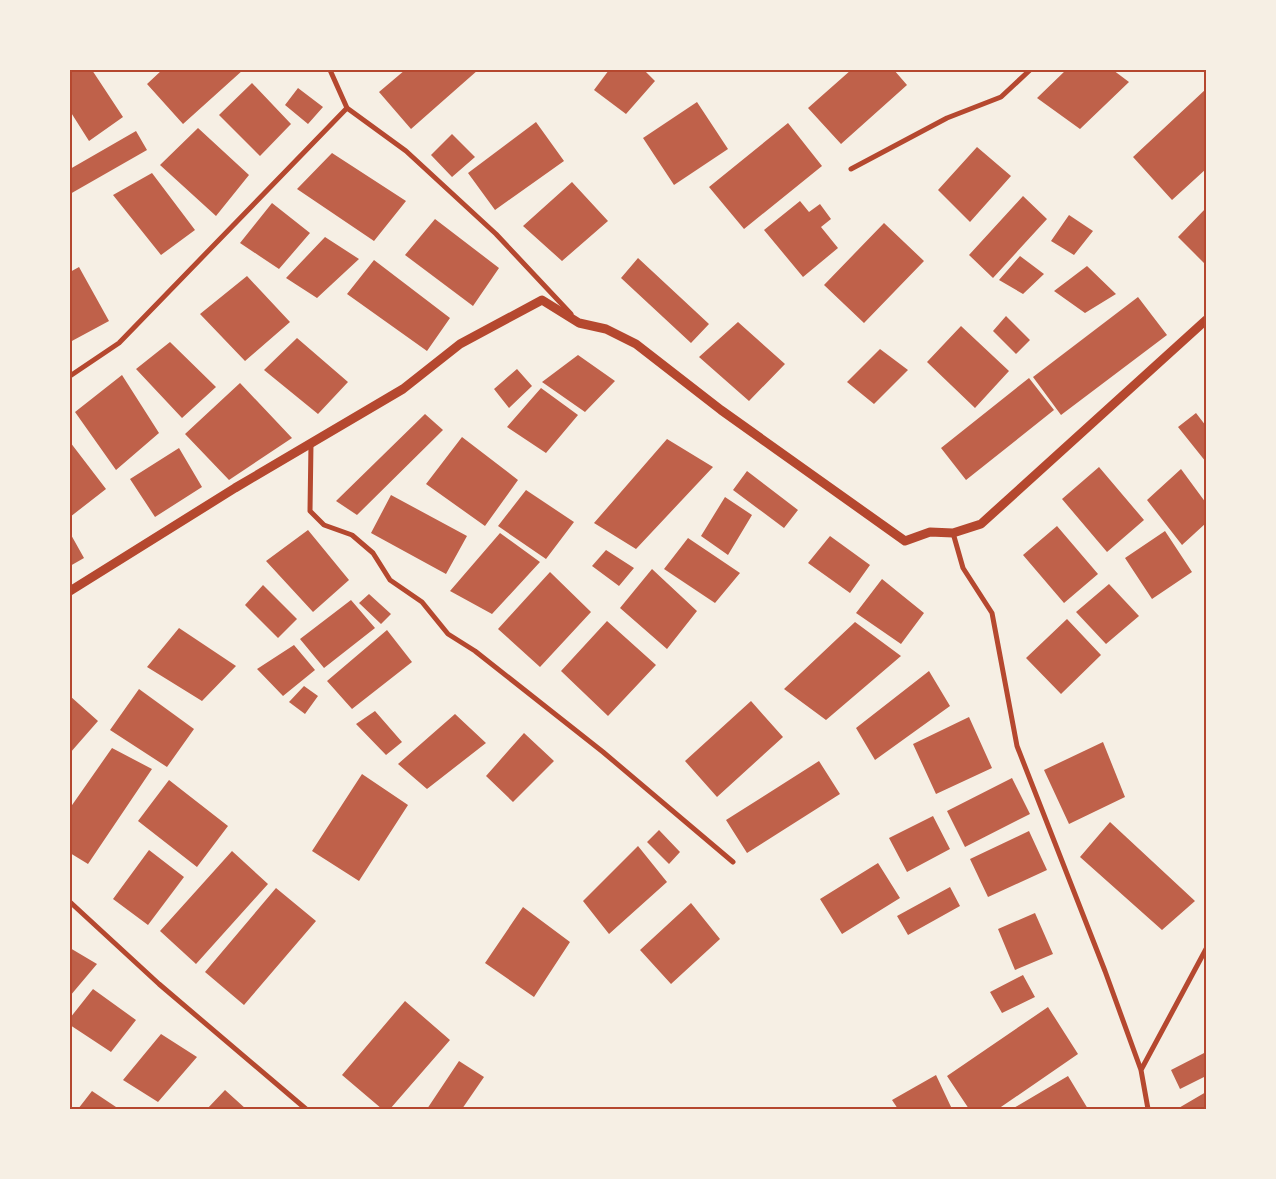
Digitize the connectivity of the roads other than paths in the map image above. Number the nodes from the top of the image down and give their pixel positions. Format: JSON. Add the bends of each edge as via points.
{"nodes":[{"id":1,"x":330,"y":70,"type":"edge"},
{"id":2,"x":1030,"y":70,"type":"edge"},
{"id":3,"x":347,"y":108,"type":"junction"},
{"id":4,"x":851,"y":169,"type":"dead end"},
{"id":5,"x":1206,"y":320,"type":"edge"},
{"id":6,"x":579,"y":323,"type":"junction"},
{"id":7,"x":70,"y":376,"type":"edge"},
{"id":8,"x":311,"y":443,"type":"junction"},
{"id":9,"x":953,"y":533,"type":"junction"},
{"id":10,"x":70,"y":591,"type":"edge"},
{"id":11,"x":733,"y":862,"type":"dead end"},
{"id":12,"x":70,"y":902,"type":"edge"},
{"id":13,"x":1206,"y":949,"type":"edge"},
{"id":14,"x":1141,"y":1070,"type":"junction"},
{"id":15,"x":1147,"y":1108,"type":"edge"},
{"id":16,"x":306,"y":1109,"type":"edge"}],
"edges":[{"from":1,"to":3,"type":"street"},
{"from":2,"to":4,"type":"street","via":[[1001,97],[947,118]]},
{"from":3,"to":6,"type":"street","via":[[406,151],[496,234]]},
{"from":3,"to":7,"type":"street","via":[[118,344]]},
{"from":5,"to":9,"type":"street","via":[[981,524]]},
{"from":6,"to":8,"type":"street","via":[[542,300],[460,344],[403,389]]},
{"from":6,"to":9,"type":"street","via":[[606,329],[636,344],[721,410],[905,541],[930,532]]},
{"from":8,"to":10,"type":"street"},
{"from":8,"to":11,"type":"street","via":[[310,511],[324,525],[359,541],[373,553],[390,580],[422,602],[448,634],[475,651],[603,752]]},
{"from":9,"to":14,"type":"street","via":[[963,568],[992,613],[1017,746]]},
{"from":12,"to":16,"type":"street","via":[[159,984]]},
{"from":13,"to":14,"type":"street"},
{"from":14,"to":15,"type":"street"}]}
